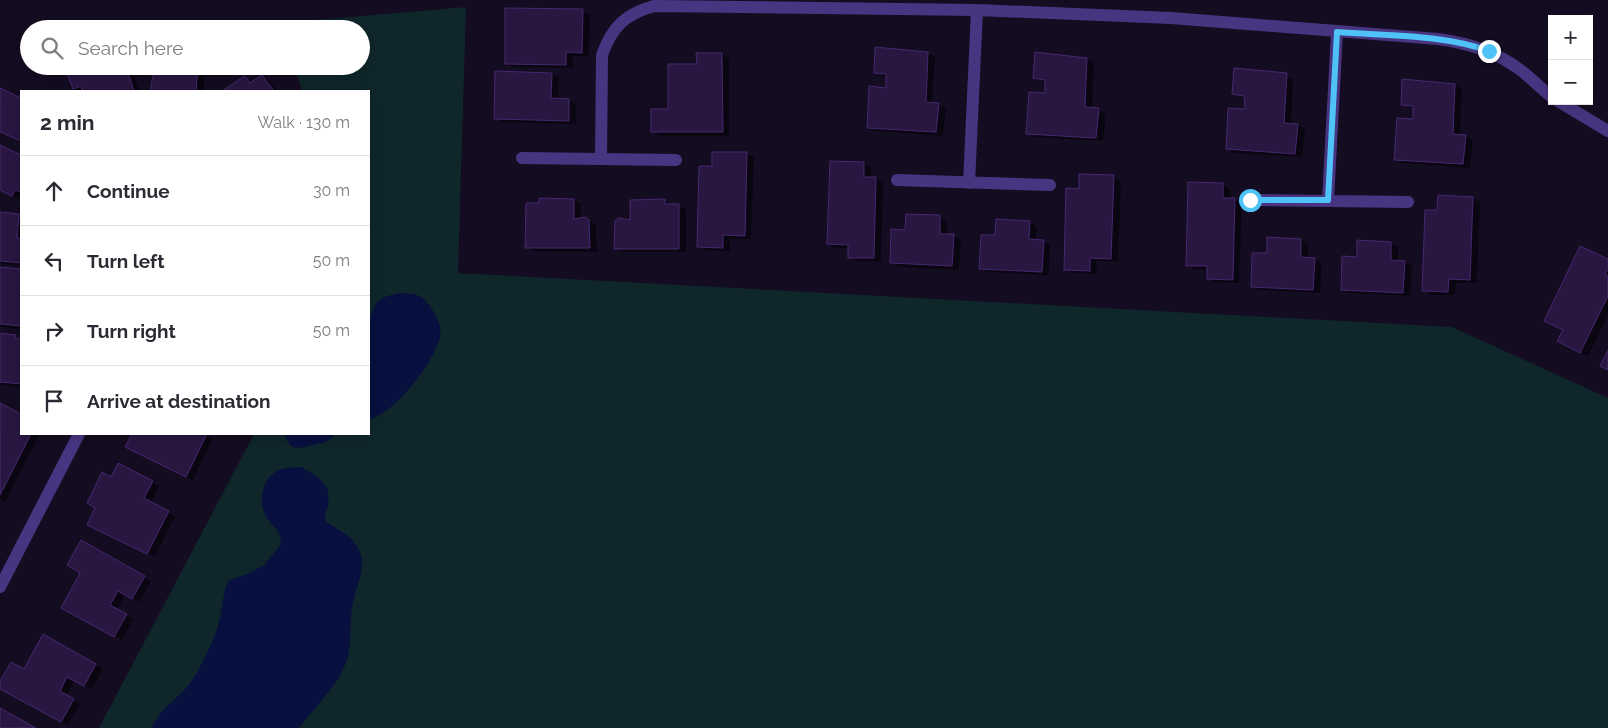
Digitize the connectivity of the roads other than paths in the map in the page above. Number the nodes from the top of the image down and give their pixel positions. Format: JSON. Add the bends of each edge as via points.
{"nodes":[{"id":1,"x":977,"y":10,"type":"junction"},
{"id":2,"x":1337,"y":32,"type":"junction"},
{"id":3,"x":1548,"y":94,"type":"edge"},
{"id":4,"x":1565,"y":105,"type":"edge"},
{"id":5,"x":1608,"y":131,"type":"edge"},
{"id":6,"x":522,"y":158,"type":"dead end"},
{"id":7,"x":601,"y":159,"type":"junction"},
{"id":8,"x":676,"y":160,"type":"dead end"},
{"id":9,"x":897,"y":180,"type":"dead end"},
{"id":10,"x":969,"y":182,"type":"junction"},
{"id":11,"x":1050,"y":185,"type":"dead end"},
{"id":12,"x":1250,"y":200,"type":"dead end"},
{"id":13,"x":1328,"y":200,"type":"junction"},
{"id":14,"x":1408,"y":202,"type":"dead end"},
{"id":15,"x":78,"y":435,"type":"edge"},
{"id":16,"x":0,"y":587,"type":"edge"}],
"edges":[{"from":1,"to":2,"type":"street","via":[[1171,18]]},
{"from":1,"to":7,"type":"street","via":[[669,5],[639,10],[615,28],[602,55]]},
{"from":1,"to":10,"type":"street"},
{"from":2,"to":3,"type":"street","via":[[1438,39],[1473,46],[1512,64]]},
{"from":2,"to":13,"type":"street"},
{"from":4,"to":5,"type":"street"},
{"from":6,"to":7,"type":"street"},
{"from":7,"to":8,"type":"street"},
{"from":9,"to":10,"type":"street"},
{"from":10,"to":11,"type":"street"},
{"from":12,"to":13,"type":"street"},
{"from":13,"to":14,"type":"street"},
{"from":15,"to":16,"type":"street"}]}
